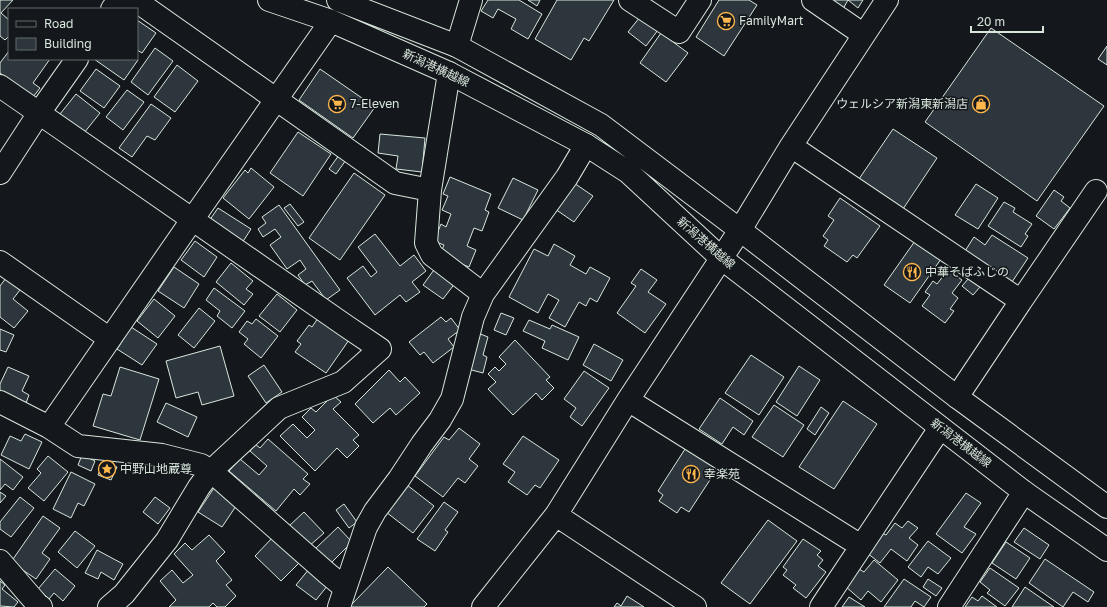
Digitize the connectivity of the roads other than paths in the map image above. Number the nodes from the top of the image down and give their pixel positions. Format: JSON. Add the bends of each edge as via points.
{"nodes":[{"id":1,"x":119,"y":0,"type":"edge"},
{"id":2,"x":135,"y":0,"type":"edge"},
{"id":3,"x":268,"y":0,"type":"edge"},
{"id":4,"x":338,"y":0,"type":"edge"},
{"id":5,"x":471,"y":0,"type":"edge"},
{"id":6,"x":630,"y":0,"type":"edge"},
{"id":7,"x":700,"y":0,"type":"edge"},
{"id":8,"x":813,"y":0,"type":"edge"},
{"id":9,"x":887,"y":0,"type":"edge"},
{"id":10,"x":113,"y":8,"type":"edge"},
{"id":11,"x":331,"y":21,"type":"junction"},
{"id":12,"x":864,"y":35,"type":"junction"},
{"id":13,"x":457,"y":46,"type":"junction"},
{"id":14,"x":76,"y":60,"type":"edge"},
{"id":15,"x":449,"y":73,"type":"junction"},
{"id":16,"x":0,"y":86,"type":"edge"},
{"id":17,"x":276,"y":100,"type":"junction"},
{"id":18,"x":39,"y":113,"type":"junction"},
{"id":19,"x":586,"y":145,"type":"junction"},
{"id":20,"x":791,"y":146,"type":"junction"},
{"id":21,"x":0,"y":173,"type":"edge"},
{"id":22,"x":430,"y":190,"type":"junction"},
{"id":23,"x":1096,"y":190,"type":"dead end"},
{"id":24,"x":192,"y":220,"type":"junction"},
{"id":25,"x":740,"y":230,"type":"junction"},
{"id":26,"x":721,"y":258,"type":"junction"},
{"id":27,"x":0,"y":262,"type":"edge"},
{"id":28,"x":483,"y":294,"type":"junction"},
{"id":29,"x":1022,"y":301,"type":"junction"},
{"id":30,"x":110,"y":339,"type":"junction"},
{"id":31,"x":957,"y":397,"type":"junction"},
{"id":32,"x":628,"y":400,"type":"junction"},
{"id":33,"x":0,"y":402,"type":"edge"},
{"id":34,"x":49,"y":427,"type":"junction"},
{"id":35,"x":940,"y":428,"type":"junction"},
{"id":36,"x":211,"y":471,"type":"junction"},
{"id":37,"x":1024,"y":492,"type":"junction"},
{"id":38,"x":1107,"y":507,"type":"edge"},
{"id":39,"x":556,"y":515,"type":"junction"},
{"id":40,"x":861,"y":546,"type":"junction"},
{"id":41,"x":1107,"y":550,"type":"edge"},
{"id":42,"x":0,"y":561,"type":"edge"},
{"id":43,"x":342,"y":597,"type":"edge"},
{"id":44,"x":41,"y":607,"type":"edge"},
{"id":45,"x":109,"y":607,"type":"edge"},
{"id":46,"x":483,"y":607,"type":"edge"},
{"id":47,"x":695,"y":607,"type":"edge"},
{"id":48,"x":821,"y":607,"type":"edge"},
{"id":49,"x":949,"y":607,"type":"edge"}],
"edges":[{"from":1,"to":10,"type":"street"},
{"from":2,"to":17,"type":"street"},
{"from":3,"to":11,"type":"street","name":"新潟港横越線"},
{"from":4,"to":13,"type":"street"},
{"from":5,"to":13,"type":"street"},
{"from":6,"to":7,"type":"street","via":[[679,32]]},
{"from":8,"to":12,"type":"street"},
{"from":9,"to":12,"type":"street"},
{"from":11,"to":15,"type":"street","name":"新潟港横越線"},
{"from":11,"to":17,"type":"street"},
{"from":12,"to":20,"type":"street"},
{"from":13,"to":25,"type":"street","via":[[601,125]]},
{"from":14,"to":18,"type":"street"},
{"from":15,"to":19,"type":"street","name":"新潟港横越線"},
{"from":15,"to":22,"type":"street"},
{"from":16,"to":18,"type":"street"},
{"from":17,"to":22,"type":"street","via":[[395,183]]},
{"from":17,"to":24,"type":"street"},
{"from":18,"to":21,"type":"street"},
{"from":18,"to":24,"type":"street"},
{"from":19,"to":26,"type":"street","name":"新潟港横越線","via":[[628,172]]},
{"from":19,"to":28,"type":"street","via":[[567,177]]},
{"from":20,"to":25,"type":"street"},
{"from":20,"to":29,"type":"street"},
{"from":22,"to":28,"type":"street","via":[[426,243],[432,255]]},
{"from":23,"to":29,"type":"street"},
{"from":24,"to":30,"type":"street"},
{"from":24,"to":36,"type":"street","via":[[380,349],[343,382],[279,408]]},
{"from":25,"to":26,"type":"street"},
{"from":25,"to":31,"type":"street"},
{"from":26,"to":32,"type":"street"},
{"from":26,"to":35,"type":"street","name":"新潟港横越線"},
{"from":27,"to":30,"type":"street"},
{"from":28,"to":43,"type":"street","via":[[473,317],[452,400],[399,479],[374,511]]},
{"from":29,"to":31,"type":"street"},
{"from":30,"to":34,"type":"street"},
{"from":31,"to":38,"type":"street"},
{"from":32,"to":39,"type":"street"},
{"from":32,"to":40,"type":"street"},
{"from":33,"to":34,"type":"street"},
{"from":34,"to":36,"type":"street","via":[[78,446],[162,455],[201,465]]},
{"from":35,"to":37,"type":"street","name":"新潟港横越線"},
{"from":35,"to":40,"type":"street"},
{"from":36,"to":43,"type":"street","via":[[328,574]]},
{"from":36,"to":45,"type":"street","via":[[167,540],[124,594]]},
{"from":37,"to":41,"type":"street","name":"新潟港横越線"},
{"from":37,"to":49,"type":"street"},
{"from":39,"to":46,"type":"street"},
{"from":39,"to":47,"type":"street"},
{"from":40,"to":48,"type":"street"},
{"from":42,"to":44,"type":"street"}]}
